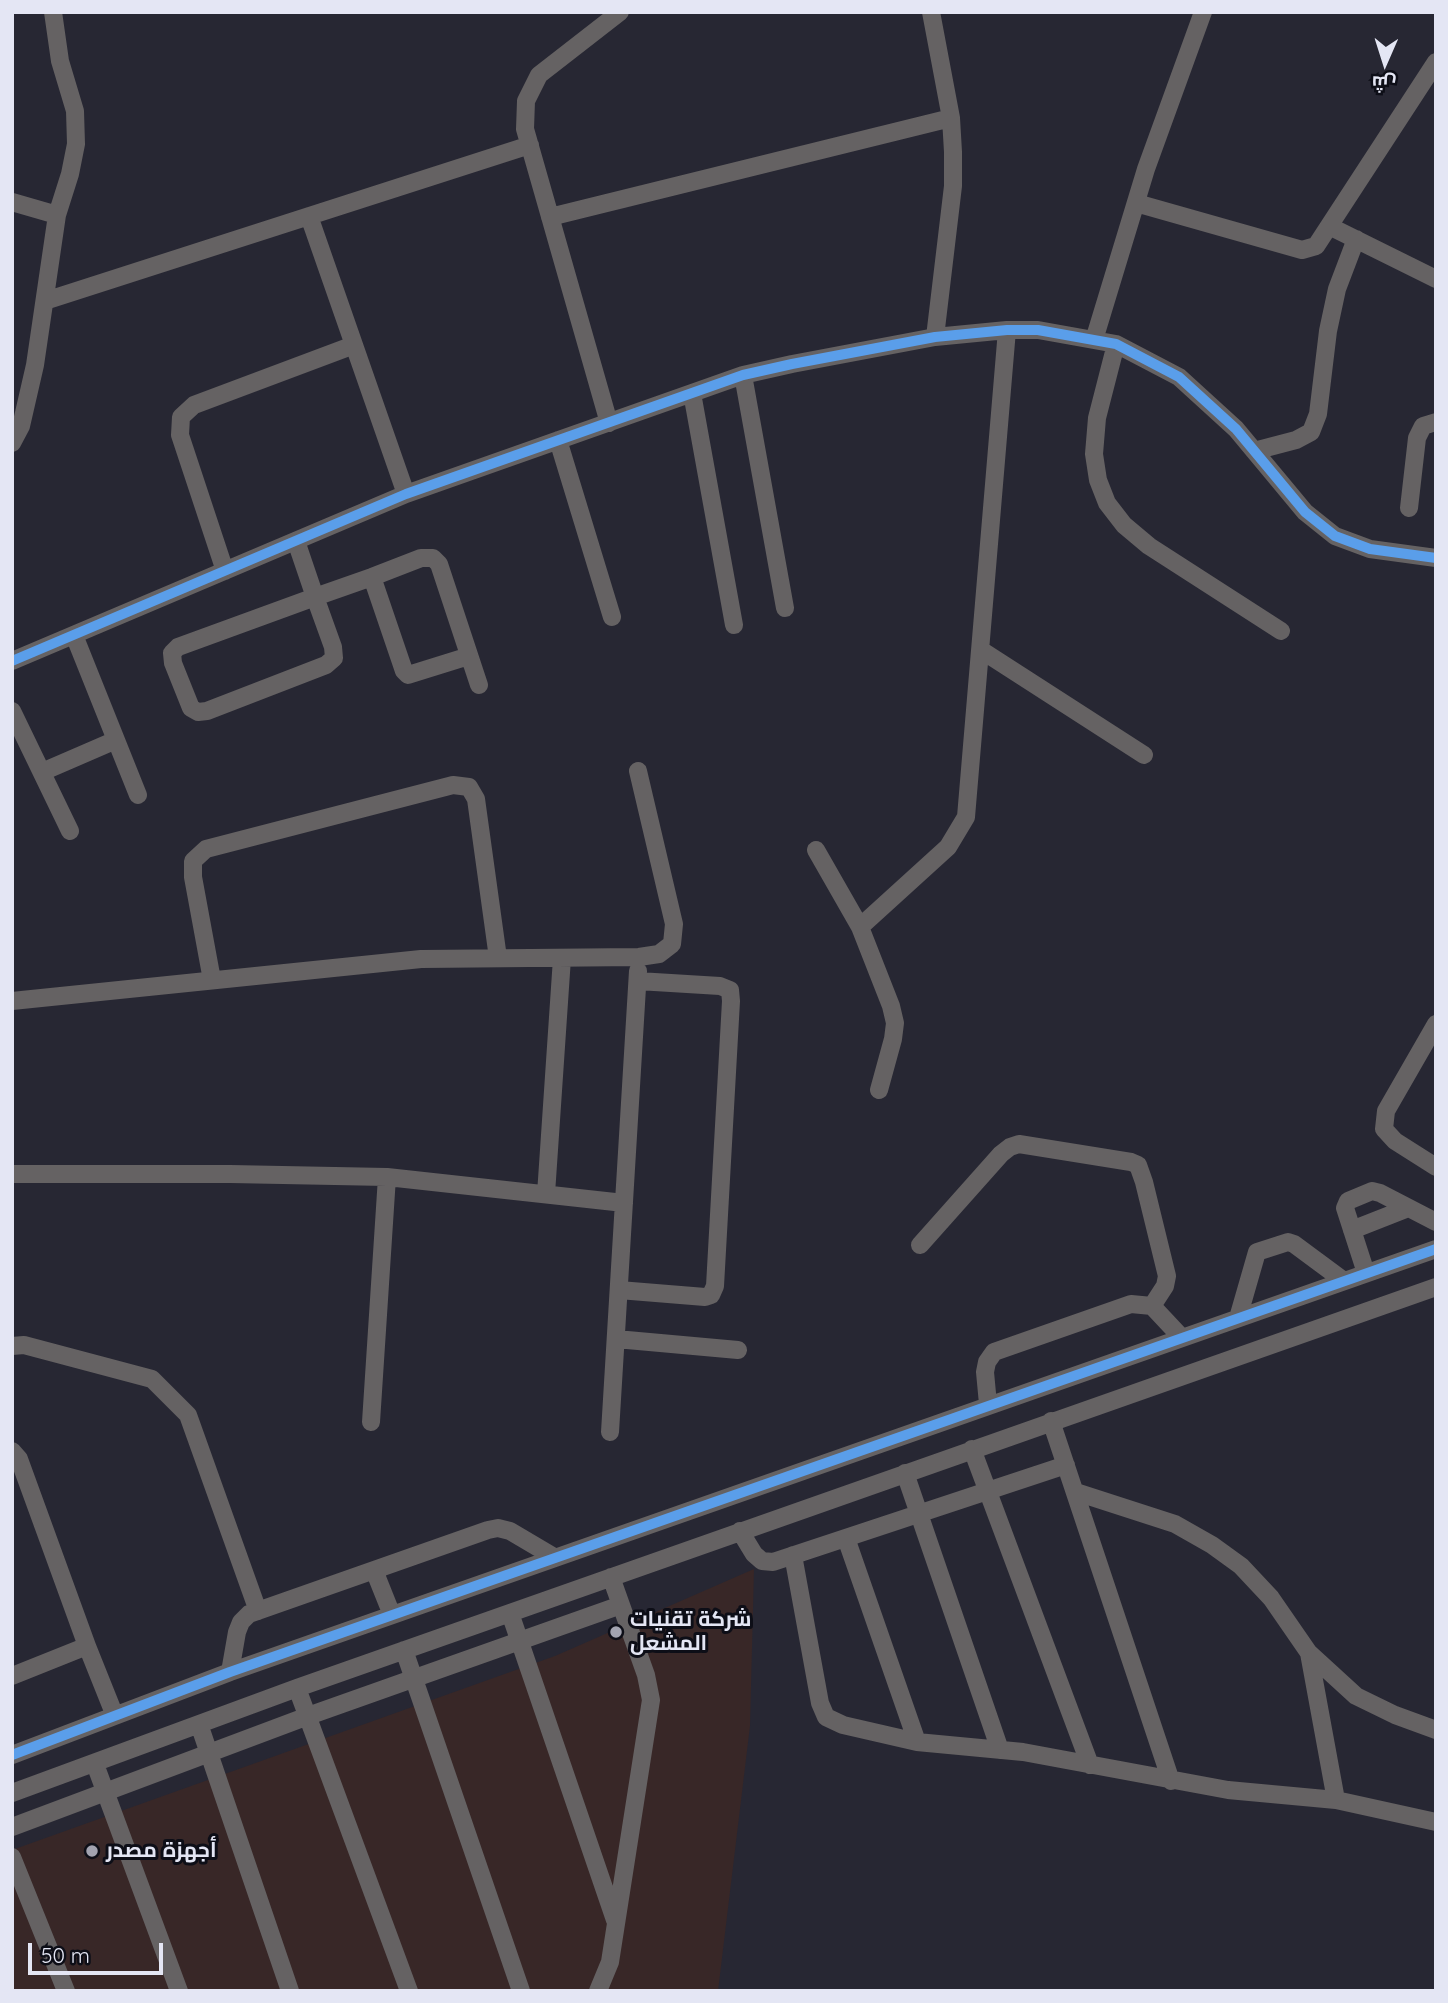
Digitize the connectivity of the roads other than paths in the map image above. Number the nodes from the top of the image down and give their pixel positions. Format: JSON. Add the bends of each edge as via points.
{"nodes":[{"id":1,"x":53,"y":12,"type":"edge"},
{"id":2,"x":620,"y":12,"type":"edge"},
{"id":3,"x":931,"y":12,"type":"edge"},
{"id":4,"x":1203,"y":12,"type":"edge"},
{"id":5,"x":1436,"y":62,"type":"edge"},
{"id":6,"x":951,"y":118,"type":"junction"},
{"id":7,"x":530,"y":145,"type":"junction"},
{"id":8,"x":12,"y":202,"type":"edge"},
{"id":9,"x":1136,"y":203,"type":"junction"},
{"id":10,"x":57,"y":215,"type":"junction"},
{"id":11,"x":309,"y":216,"type":"junction"},
{"id":12,"x":550,"y":217,"type":"junction"},
{"id":13,"x":1329,"y":226,"type":"junction"},
{"id":14,"x":1356,"y":239,"type":"junction"},
{"id":15,"x":1436,"y":279,"type":"edge"},
{"id":16,"x":45,"y":301,"type":"junction"},
{"id":17,"x":1007,"y":330,"type":"junction"},
{"id":18,"x":935,"y":337,"type":"junction"},
{"id":19,"x":1094,"y":340,"type":"junction"},
{"id":20,"x":1116,"y":344,"type":"junction"},
{"id":21,"x":354,"y":345,"type":"junction"},
{"id":22,"x":743,"y":375,"type":"junction"},
{"id":23,"x":692,"y":394,"type":"junction"},
{"id":24,"x":609,"y":422,"type":"junction"},
{"id":25,"x":1436,"y":422,"type":"edge"},
{"id":26,"x":558,"y":440,"type":"junction"},
{"id":27,"x":12,"y":443,"type":"edge"},
{"id":28,"x":1254,"y":451,"type":"junction"},
{"id":29,"x":406,"y":494,"type":"junction"},
{"id":30,"x":1409,"y":508,"type":"dead end"},
{"id":31,"x":296,"y":541,"type":"junction"},
{"id":32,"x":1436,"y":558,"type":"edge"},
{"id":33,"x":225,"y":571,"type":"junction"},
{"id":34,"x":372,"y":577,"type":"junction"},
{"id":35,"x":315,"y":597,"type":"junction"},
{"id":36,"x":785,"y":608,"type":"dead end"},
{"id":37,"x":611,"y":617,"type":"dead end"},
{"id":38,"x":734,"y":625,"type":"dead end"},
{"id":39,"x":1281,"y":631,"type":"dead end"},
{"id":40,"x":74,"y":635,"type":"junction"},
{"id":41,"x":981,"y":650,"type":"junction"},
{"id":42,"x":469,"y":656,"type":"junction"},
{"id":43,"x":12,"y":661,"type":"edge"},
{"id":44,"x":478,"y":685,"type":"dead end"},
{"id":45,"x":12,"y":711,"type":"edge"},
{"id":46,"x":116,"y":740,"type":"junction"},
{"id":47,"x":1144,"y":755,"type":"dead end"},
{"id":48,"x":638,"y":771,"type":"dead end"},
{"id":49,"x":42,"y":772,"type":"junction"},
{"id":50,"x":138,"y":795,"type":"dead end"},
{"id":51,"x":70,"y":831,"type":"dead end"},
{"id":52,"x":817,"y":849,"type":"dead end"},
{"id":53,"x":860,"y":927,"type":"junction"},
{"id":54,"x":639,"y":957,"type":"junction"},
{"id":55,"x":498,"y":958,"type":"junction"},
{"id":56,"x":562,"y":958,"type":"junction"},
{"id":57,"x":212,"y":980,"type":"junction"},
{"id":58,"x":638,"y":981,"type":"junction"},
{"id":59,"x":12,"y":1001,"type":"edge"},
{"id":60,"x":1436,"y":1024,"type":"edge"},
{"id":61,"x":879,"y":1090,"type":"dead end"},
{"id":62,"x":1436,"y":1167,"type":"edge"},
{"id":63,"x":12,"y":1174,"type":"edge"},
{"id":64,"x":387,"y":1177,"type":"junction"},
{"id":65,"x":546,"y":1194,"type":"junction"},
{"id":66,"x":624,"y":1203,"type":"junction"},
{"id":67,"x":1408,"y":1208,"type":"junction"},
{"id":68,"x":1436,"y":1222,"type":"edge"},
{"id":69,"x":1352,"y":1230,"type":"junction"},
{"id":70,"x":920,"y":1245,"type":"dead end"},
{"id":71,"x":1436,"y":1249,"type":"edge"},
{"id":72,"x":1366,"y":1273,"type":"junction"},
{"id":73,"x":1345,"y":1281,"type":"junction"},
{"id":74,"x":1436,"y":1287,"type":"edge"},
{"id":75,"x":619,"y":1290,"type":"junction"},
{"id":76,"x":1152,"y":1306,"type":"junction"},
{"id":77,"x":1238,"y":1318,"type":"junction"},
{"id":78,"x":1182,"y":1338,"type":"junction"},
{"id":79,"x":616,"y":1339,"type":"junction"},
{"id":80,"x":12,"y":1346,"type":"edge"},
{"id":81,"x":738,"y":1350,"type":"dead end"},
{"id":82,"x":988,"y":1404,"type":"junction"},
{"id":83,"x":1051,"y":1421,"type":"junction"},
{"id":84,"x":371,"y":1422,"type":"dead end"},
{"id":85,"x":610,"y":1432,"type":"dead end"},
{"id":86,"x":972,"y":1449,"type":"junction"},
{"id":87,"x":12,"y":1451,"type":"edge"},
{"id":88,"x":1066,"y":1465,"type":"junction"},
{"id":89,"x":905,"y":1473,"type":"junction"},
{"id":90,"x":987,"y":1490,"type":"junction"},
{"id":91,"x":1076,"y":1492,"type":"junction"},
{"id":92,"x":919,"y":1514,"type":"junction"},
{"id":93,"x":740,"y":1531,"type":"junction"},
{"id":94,"x":846,"y":1538,"type":"junction"},
{"id":95,"x":793,"y":1555,"type":"junction"},
{"id":96,"x":554,"y":1557,"type":"junction"},
{"id":97,"x":374,"y":1570,"type":"junction"},
{"id":98,"x":611,"y":1577,"type":"junction"},
{"id":99,"x":621,"y":1605,"type":"junction"},
{"id":100,"x":258,"y":1611,"type":"junction"},
{"id":101,"x":510,"y":1613,"type":"junction"},
{"id":102,"x":392,"y":1615,"type":"junction"},
{"id":103,"x":519,"y":1641,"type":"junction"},
{"id":104,"x":87,"y":1646,"type":"junction"},
{"id":105,"x":404,"y":1650,"type":"junction"},
{"id":106,"x":1309,"y":1653,"type":"junction"},
{"id":107,"x":230,"y":1672,"type":"junction"},
{"id":108,"x":12,"y":1676,"type":"edge"},
{"id":109,"x":413,"y":1678,"type":"junction"},
{"id":110,"x":297,"y":1688,"type":"junction"},
{"id":111,"x":115,"y":1716,"type":"junction"},
{"id":112,"x":308,"y":1716,"type":"junction"},
{"id":113,"x":199,"y":1724,"type":"junction"},
{"id":114,"x":1436,"y":1730,"type":"edge"},
{"id":115,"x":917,"y":1742,"type":"junction"},
{"id":116,"x":1000,"y":1750,"type":"junction"},
{"id":117,"x":209,"y":1754,"type":"junction"},
{"id":118,"x":12,"y":1755,"type":"edge"},
{"id":119,"x":95,"y":1764,"type":"junction"},
{"id":120,"x":1090,"y":1765,"type":"junction"},
{"id":121,"x":1171,"y":1781,"type":"junction"},
{"id":122,"x":12,"y":1793,"type":"edge"},
{"id":123,"x":106,"y":1794,"type":"junction"},
{"id":124,"x":1336,"y":1801,"type":"junction"},
{"id":125,"x":1436,"y":1822,"type":"edge"},
{"id":126,"x":12,"y":1827,"type":"edge"},
{"id":127,"x":12,"y":1857,"type":"edge"},
{"id":128,"x":616,"y":1924,"type":"junction"},
{"id":129,"x":66,"y":1991,"type":"edge"},
{"id":130,"x":179,"y":1991,"type":"edge"},
{"id":131,"x":290,"y":1991,"type":"edge"},
{"id":132,"x":409,"y":1991,"type":"edge"},
{"id":133,"x":521,"y":1991,"type":"edge"},
{"id":134,"x":598,"y":1991,"type":"edge"}],
"edges":[{"from":1,"to":10,"type":"street","via":[[60,61],[75,111],[76,144]]},
{"from":2,"to":7,"type":"street","via":[[539,75],[526,101],[525,129]]},
{"from":3,"to":6,"type":"street"},
{"from":4,"to":9,"type":"street"},
{"from":5,"to":13,"type":"street"},
{"from":6,"to":12,"type":"street"},
{"from":6,"to":18,"type":"street","via":[[953,186]]},
{"from":7,"to":11,"type":"street"},
{"from":7,"to":12,"type":"street"},
{"from":8,"to":10,"type":"street"},
{"from":9,"to":13,"type":"street","via":[[1302,250],[1317,246]]},
{"from":9,"to":19,"type":"street"},
{"from":10,"to":16,"type":"street"},
{"from":11,"to":16,"type":"street"},
{"from":11,"to":21,"type":"street"},
{"from":12,"to":24,"type":"street"},
{"from":13,"to":14,"type":"street"},
{"from":14,"to":15,"type":"street"},
{"from":14,"to":28,"type":"street","via":[[1337,289],[1318,414],[1311,432]]},
{"from":16,"to":27,"type":"street","via":[[21,426]]},
{"from":17,"to":18,"type":"street"},
{"from":17,"to":19,"type":"street","via":[[1038,330]]},
{"from":17,"to":41,"type":"street"},
{"from":18,"to":22,"type":"street"},
{"from":19,"to":20,"type":"street"},
{"from":20,"to":28,"type":"street","via":[[1179,377]]},
{"from":20,"to":39,"type":"street","via":[[1097,418],[1094,454],[1107,503],[1149,546]]},
{"from":21,"to":29,"type":"street"},
{"from":21,"to":33,"type":"street","via":[[194,405],[181,417],[180,435]]},
{"from":22,"to":23,"type":"street"},
{"from":22,"to":36,"type":"street"},
{"from":23,"to":24,"type":"street"},
{"from":23,"to":38,"type":"street"},
{"from":24,"to":26,"type":"street"},
{"from":25,"to":30,"type":"street","via":[[1423,426],[1416,438]]},
{"from":26,"to":29,"type":"street"},
{"from":26,"to":37,"type":"street"},
{"from":28,"to":32,"type":"street","via":[[1305,512],[1335,536],[1370,549]]},
{"from":29,"to":31,"type":"street"},
{"from":31,"to":33,"type":"street"},
{"from":31,"to":35,"type":"street"},
{"from":33,"to":40,"type":"street"},
{"from":34,"to":35,"type":"street"},
{"from":34,"to":42,"type":"street","via":[[408,675]]},
{"from":34,"to":42,"type":"street","via":[[421,558],[433,558],[439,564]]},
{"from":35,"to":35,"type":"street","via":[[334,658],[207,711],[191,708],[172,653]]},
{"from":40,"to":43,"type":"street"},
{"from":40,"to":46,"type":"street"},
{"from":41,"to":47,"type":"street"},
{"from":41,"to":53,"type":"street","via":[[966,817],[948,847]]},
{"from":42,"to":44,"type":"street"},
{"from":45,"to":49,"type":"street"},
{"from":46,"to":49,"type":"street"},
{"from":46,"to":50,"type":"street"},
{"from":48,"to":54,"type":"street","via":[[674,924],[672,944],[659,954]]},
{"from":49,"to":51,"type":"street"},
{"from":52,"to":53,"type":"street"},
{"from":53,"to":61,"type":"street","via":[[895,1023]]},
{"from":54,"to":56,"type":"street"},
{"from":54,"to":58,"type":"street"},
{"from":55,"to":56,"type":"street"},
{"from":55,"to":57,"type":"street","via":[[421,959]]},
{"from":55,"to":57,"type":"street","via":[[476,799],[469,787],[453,785],[206,849],[193,861],[193,877]]},
{"from":56,"to":65,"type":"street"},
{"from":57,"to":59,"type":"street"},
{"from":58,"to":66,"type":"street"},
{"from":58,"to":75,"type":"street","via":[[730,990],[715,1286],[705,1297]]},
{"from":60,"to":62,"type":"street","via":[[1386,1111],[1384,1129]]},
{"from":63,"to":64,"type":"street"},
{"from":64,"to":65,"type":"street"},
{"from":64,"to":84,"type":"street"},
{"from":65,"to":66,"type":"street"},
{"from":66,"to":75,"type":"street"},
{"from":67,"to":68,"type":"street"},
{"from":67,"to":69,"type":"street"},
{"from":67,"to":69,"type":"street","via":[[1372,1191],[1348,1201],[1345,1208]]},
{"from":69,"to":72,"type":"street"},
{"from":70,"to":76,"type":"street","via":[[1010,1147],[1019,1144],[1131,1161],[1144,1182],[1167,1276]]},
{"from":71,"to":72,"type":"street"},
{"from":72,"to":73,"type":"street"},
{"from":73,"to":77,"type":"street"},
{"from":73,"to":77,"type":"street","via":[[1288,1241],[1258,1252]]},
{"from":74,"to":83,"type":"street"},
{"from":75,"to":79,"type":"street"},
{"from":76,"to":78,"type":"street"},
{"from":76,"to":82,"type":"street","via":[[1131,1304],[994,1352],[985,1372]]},
{"from":77,"to":78,"type":"street"},
{"from":78,"to":82,"type":"street"},
{"from":79,"to":81,"type":"street"},
{"from":79,"to":85,"type":"street"},
{"from":80,"to":100,"type":"street","via":[[24,1345],[152,1380],[188,1415]]},
{"from":82,"to":96,"type":"street"},
{"from":83,"to":86,"type":"street"},
{"from":83,"to":88,"type":"street"},
{"from":86,"to":89,"type":"street"},
{"from":86,"to":90,"type":"street"},
{"from":87,"to":104,"type":"street","via":[[19,1459]]},
{"from":88,"to":90,"type":"street"},
{"from":88,"to":91,"type":"street"},
{"from":89,"to":92,"type":"street"},
{"from":89,"to":93,"type":"street"},
{"from":90,"to":92,"type":"street"},
{"from":90,"to":120,"type":"street"},
{"from":91,"to":106,"type":"street","via":[[1175,1524],[1212,1545],[1272,1598]]},
{"from":91,"to":121,"type":"street"},
{"from":92,"to":94,"type":"street"},
{"from":92,"to":116,"type":"street"},
{"from":93,"to":95,"type":"street","via":[[762,1561]]},
{"from":93,"to":98,"type":"street"},
{"from":94,"to":95,"type":"street"},
{"from":94,"to":115,"type":"street"},
{"from":95,"to":115,"type":"street","via":[[826,1717]]},
{"from":96,"to":97,"type":"street","via":[[498,1528]]},
{"from":96,"to":102,"type":"street"},
{"from":97,"to":100,"type":"street"},
{"from":97,"to":102,"type":"street"},
{"from":98,"to":99,"type":"street"},
{"from":98,"to":101,"type":"street"},
{"from":99,"to":103,"type":"street"},
{"from":99,"to":128,"type":"street","via":[[651,1700]]},
{"from":100,"to":107,"type":"street","via":[[241,1622]]},
{"from":101,"to":103,"type":"street"},
{"from":101,"to":105,"type":"street"},
{"from":102,"to":107,"type":"street"},
{"from":103,"to":109,"type":"street"},
{"from":103,"to":128,"type":"street"},
{"from":104,"to":108,"type":"street"},
{"from":104,"to":111,"type":"street"},
{"from":105,"to":109,"type":"street"},
{"from":105,"to":110,"type":"street"},
{"from":106,"to":114,"type":"street","via":[[1356,1696]]},
{"from":106,"to":124,"type":"street"},
{"from":107,"to":111,"type":"street"},
{"from":109,"to":112,"type":"street"},
{"from":109,"to":133,"type":"street"},
{"from":110,"to":112,"type":"street"},
{"from":110,"to":113,"type":"street"},
{"from":111,"to":118,"type":"street"},
{"from":112,"to":117,"type":"street"},
{"from":112,"to":132,"type":"street"},
{"from":113,"to":117,"type":"street"},
{"from":113,"to":119,"type":"street"},
{"from":115,"to":116,"type":"street"},
{"from":116,"to":120,"type":"street"},
{"from":117,"to":123,"type":"street"},
{"from":117,"to":131,"type":"street"},
{"from":119,"to":122,"type":"street"},
{"from":119,"to":123,"type":"street"},
{"from":120,"to":121,"type":"street"},
{"from":121,"to":124,"type":"street"},
{"from":123,"to":126,"type":"street"},
{"from":123,"to":130,"type":"street"},
{"from":124,"to":125,"type":"street"},
{"from":127,"to":129,"type":"street"},
{"from":128,"to":134,"type":"street","via":[[610,1962]]}]}
